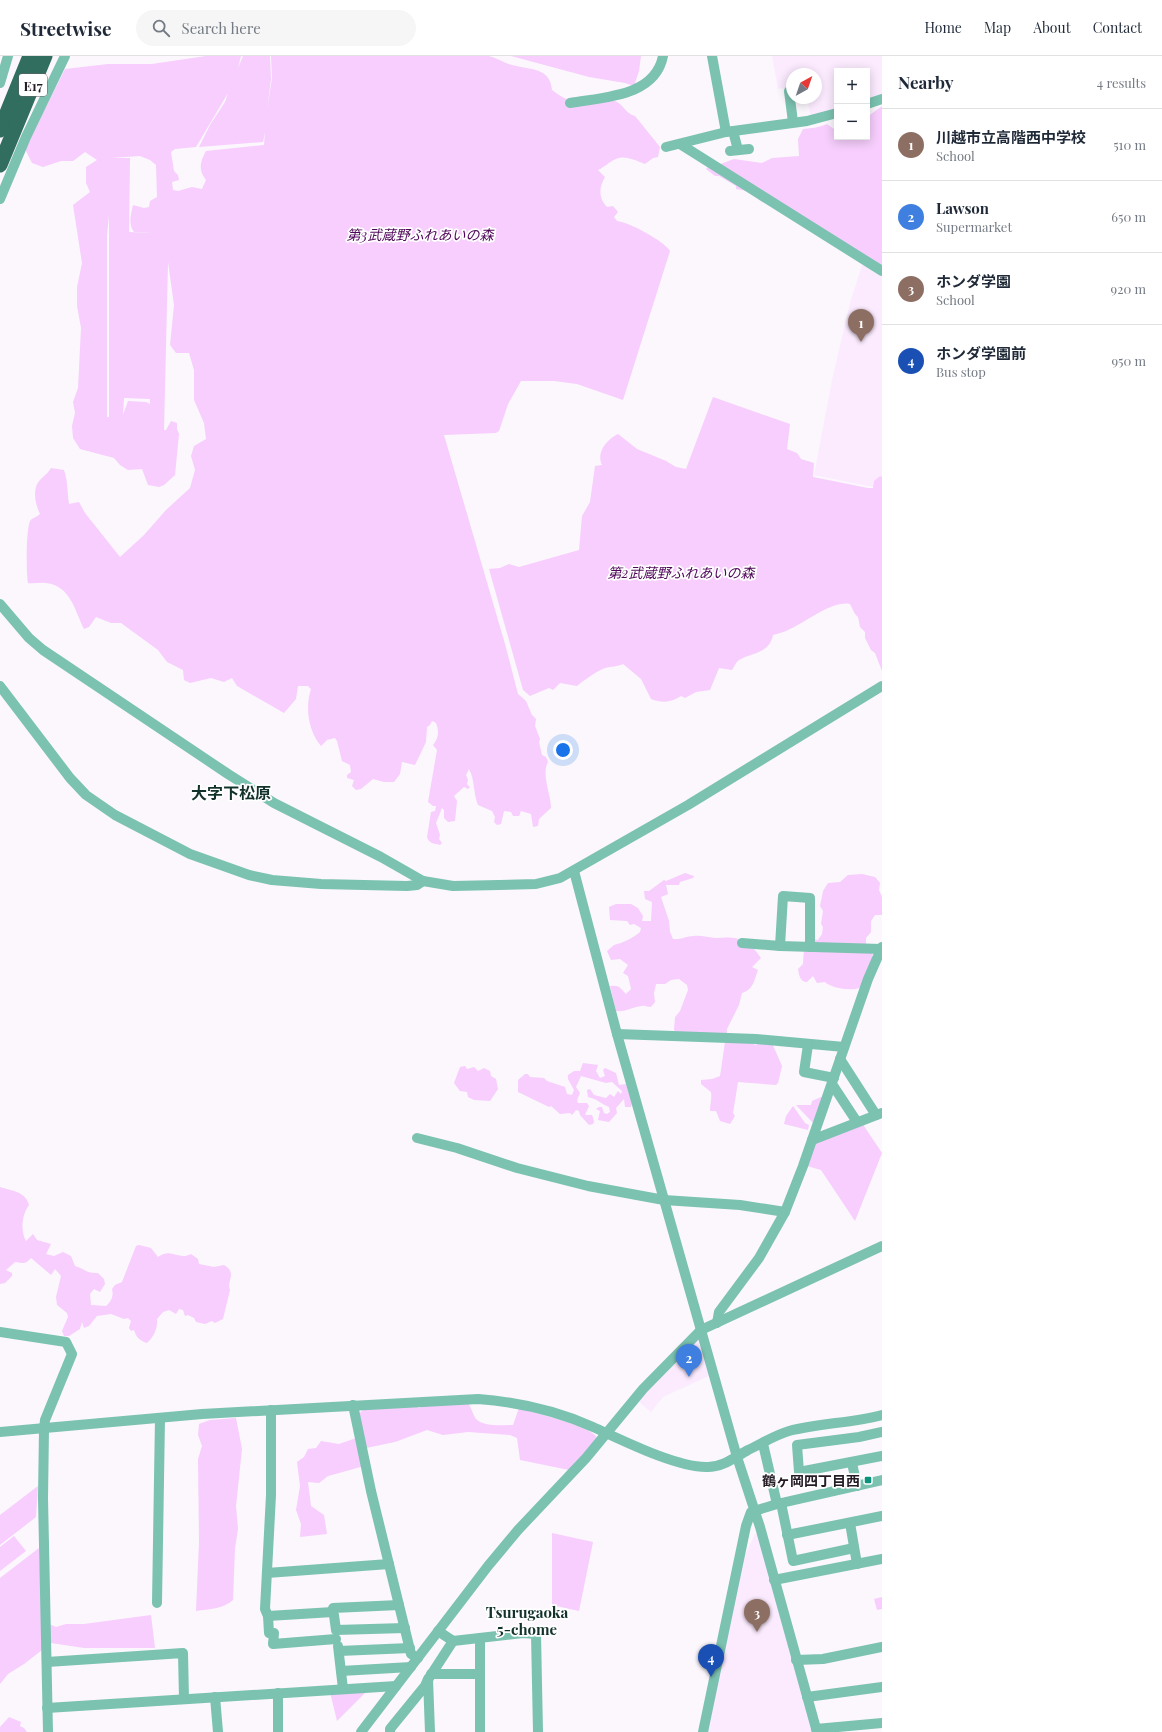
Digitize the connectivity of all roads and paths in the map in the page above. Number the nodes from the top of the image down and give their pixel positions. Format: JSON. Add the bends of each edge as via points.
{"nodes":[{"id":1,"x":8,"y":56,"type":"edge"},
{"id":2,"x":30,"y":56,"type":"edge"},
{"id":3,"x":44,"y":56,"type":"edge"},
{"id":4,"x":65,"y":56,"type":"edge"},
{"id":5,"x":663,"y":56,"type":"edge"},
{"id":6,"x":712,"y":56,"type":"edge"},
{"id":7,"x":0,"y":83,"type":"edge"},
{"id":8,"x":882,"y":99,"type":"edge"},
{"id":9,"x":570,"y":103,"type":"dead end"},
{"id":10,"x":870,"y":103,"type":"edge"},
{"id":11,"x":790,"y":104,"type":"edge"},
{"id":12,"x":834,"y":114,"type":"edge"},
{"id":13,"x":793,"y":122,"type":"junction"},
{"id":14,"x":0,"y":130,"type":"edge"},
{"id":15,"x":730,"y":131,"type":"junction"},
{"id":16,"x":680,"y":144,"type":"junction"},
{"id":17,"x":666,"y":147,"type":"dead end"},
{"id":18,"x":748,"y":149,"type":"dead end"},
{"id":19,"x":0,"y":166,"type":"edge"},
{"id":20,"x":0,"y":199,"type":"edge"},
{"id":21,"x":882,"y":271,"type":"edge"},
{"id":22,"x":0,"y":604,"type":"edge"},
{"id":23,"x":0,"y":682,"type":"edge"},
{"id":24,"x":882,"y":686,"type":"edge"},
{"id":25,"x":574,"y":871,"type":"junction"},
{"id":26,"x":423,"y":881,"type":"junction"},
{"id":27,"x":742,"y":943,"type":"dead end"},
{"id":28,"x":780,"y":946,"type":"junction"},
{"id":29,"x":810,"y":947,"type":"junction"},
{"id":30,"x":882,"y":948,"type":"edge"},
{"id":31,"x":617,"y":1034,"type":"junction"},
{"id":32,"x":808,"y":1045,"type":"junction"},
{"id":33,"x":844,"y":1047,"type":"junction"},
{"id":34,"x":840,"y":1059,"type":"junction"},
{"id":35,"x":833,"y":1081,"type":"junction"},
{"id":36,"x":879,"y":1114,"type":"edge"},
{"id":37,"x":857,"y":1122,"type":"junction"},
{"id":38,"x":417,"y":1138,"type":"dead end"},
{"id":39,"x":812,"y":1140,"type":"junction"},
{"id":40,"x":664,"y":1200,"type":"junction"},
{"id":41,"x":785,"y":1212,"type":"junction"},
{"id":42,"x":882,"y":1246,"type":"edge"},
{"id":43,"x":718,"y":1323,"type":"junction"},
{"id":44,"x":702,"y":1330,"type":"junction"},
{"id":45,"x":0,"y":1332,"type":"edge"},
{"id":46,"x":353,"y":1405,"type":"junction"},
{"id":47,"x":272,"y":1410,"type":"junction"},
{"id":48,"x":882,"y":1415,"type":"edge"},
{"id":49,"x":160,"y":1418,"type":"junction"},
{"id":50,"x":44,"y":1429,"type":"junction"},
{"id":51,"x":0,"y":1432,"type":"edge"},
{"id":52,"x":882,"y":1432,"type":"edge"},
{"id":53,"x":606,"y":1433,"type":"junction"},
{"id":54,"x":763,"y":1444,"type":"junction"},
{"id":55,"x":882,"y":1456,"type":"edge"},
{"id":56,"x":736,"y":1457,"type":"junction"},
{"id":57,"x":852,"y":1462,"type":"junction"},
{"id":58,"x":882,"y":1480,"type":"edge"},
{"id":59,"x":857,"y":1486,"type":"junction"},
{"id":60,"x":779,"y":1504,"type":"junction"},
{"id":61,"x":754,"y":1510,"type":"junction"},
{"id":62,"x":882,"y":1516,"type":"edge"},
{"id":63,"x":850,"y":1522,"type":"junction"},
{"id":64,"x":746,"y":1526,"type":"junction"},
{"id":65,"x":760,"y":1527,"type":"junction"},
{"id":66,"x":787,"y":1535,"type":"junction"},
{"id":67,"x":854,"y":1548,"type":"junction"},
{"id":68,"x":882,"y":1558,"type":"edge"},
{"id":69,"x":389,"y":1564,"type":"junction"},
{"id":70,"x":857,"y":1564,"type":"junction"},
{"id":71,"x":266,"y":1573,"type":"junction"},
{"id":72,"x":774,"y":1580,"type":"junction"},
{"id":73,"x":157,"y":1603,"type":"dead end"},
{"id":74,"x":399,"y":1605,"type":"junction"},
{"id":75,"x":333,"y":1612,"type":"junction"},
{"id":76,"x":268,"y":1616,"type":"junction"},
{"id":77,"x":405,"y":1628,"type":"junction"},
{"id":78,"x":438,"y":1631,"type":"junction"},
{"id":79,"x":336,"y":1634,"type":"junction"},
{"id":80,"x":480,"y":1638,"type":"junction"},
{"id":81,"x":453,"y":1641,"type":"junction"},
{"id":82,"x":882,"y":1647,"type":"edge"},
{"id":83,"x":410,"y":1648,"type":"junction"},
{"id":84,"x":339,"y":1652,"type":"junction"},
{"id":85,"x":796,"y":1660,"type":"junction"},
{"id":86,"x":46,"y":1662,"type":"junction"},
{"id":87,"x":414,"y":1662,"type":"junction"},
{"id":88,"x":341,"y":1671,"type":"junction"},
{"id":89,"x":480,"y":1674,"type":"junction"},
{"id":90,"x":430,"y":1677,"type":"junction"},
{"id":91,"x":396,"y":1686,"type":"junction"},
{"id":92,"x":882,"y":1687,"type":"edge"},
{"id":93,"x":343,"y":1690,"type":"junction"},
{"id":94,"x":278,"y":1693,"type":"junction"},
{"id":95,"x":215,"y":1697,"type":"junction"},
{"id":96,"x":807,"y":1697,"type":"junction"},
{"id":97,"x":184,"y":1699,"type":"junction"},
{"id":98,"x":47,"y":1708,"type":"junction"},
{"id":99,"x":882,"y":1723,"type":"edge"},
{"id":100,"x":816,"y":1730,"type":"edge"},
{"id":101,"x":48,"y":1732,"type":"edge"},
{"id":102,"x":218,"y":1732,"type":"edge"},
{"id":103,"x":278,"y":1732,"type":"edge"},
{"id":104,"x":361,"y":1732,"type":"edge"},
{"id":105,"x":390,"y":1732,"type":"edge"},
{"id":106,"x":430,"y":1732,"type":"edge"},
{"id":107,"x":480,"y":1732,"type":"edge"},
{"id":108,"x":538,"y":1732,"type":"edge"},
{"id":109,"x":703,"y":1732,"type":"edge"}],
"edges":[{"from":1,"to":7,"type":"street"},
{"from":2,"to":14,"type":"highway","number":"E17"},
{"from":3,"to":19,"type":"highway","number":"E17"},
{"from":4,"to":20,"type":"street"},
{"from":5,"to":9,"type":"street","via":[[656,74],[643,86],[618,94]]},
{"from":6,"to":15,"type":"street"},
{"from":8,"to":10,"type":"street"},
{"from":11,"to":13,"type":"street"},
{"from":12,"to":13,"type":"street"},
{"from":13,"to":15,"type":"street"},
{"from":15,"to":16,"type":"street"},
{"from":15,"to":18,"type":"street","via":[[734,151]]},
{"from":16,"to":17,"type":"street"},
{"from":16,"to":21,"type":"street"},
{"from":22,"to":26,"type":"street","via":[[33,642],[228,774],[274,803]]},
{"from":23,"to":26,"type":"street","via":[[70,778],[86,794],[115,815],[190,854],[249,875],[272,880],[406,886],[417,885]]},
{"from":24,"to":25,"type":"street","via":[[688,805]]},
{"from":25,"to":26,"type":"street","via":[[560,878],[536,884],[475,887],[440,885]]},
{"from":25,"to":31,"type":"street"},
{"from":27,"to":28,"type":"street"},
{"from":28,"to":29,"type":"street"},
{"from":28,"to":29,"type":"street","via":[[782,896],[810,898]]},
{"from":29,"to":30,"type":"street"},
{"from":30,"to":33,"type":"street"},
{"from":31,"to":32,"type":"street","via":[[756,1039]]},
{"from":31,"to":40,"type":"street"},
{"from":32,"to":33,"type":"street"},
{"from":32,"to":35,"type":"street","via":[[804,1072]]},
{"from":33,"to":34,"type":"street"},
{"from":34,"to":35,"type":"street"},
{"from":34,"to":36,"type":"street"},
{"from":35,"to":37,"type":"street"},
{"from":35,"to":39,"type":"street"},
{"from":36,"to":37,"type":"street"},
{"from":37,"to":39,"type":"street"},
{"from":38,"to":40,"type":"street","via":[[588,1186]]},
{"from":39,"to":41,"type":"street"},
{"from":40,"to":41,"type":"street","via":[[740,1205]]},
{"from":40,"to":44,"type":"street"},
{"from":41,"to":43,"type":"street","via":[[755,1264],[719,1312]]},
{"from":42,"to":43,"type":"street"},
{"from":43,"to":44,"type":"street"},
{"from":44,"to":53,"type":"street","via":[[643,1389]]},
{"from":44,"to":56,"type":"street"},
{"from":45,"to":50,"type":"street","via":[[66,1342],[72,1354]]},
{"from":46,"to":47,"type":"street"},
{"from":46,"to":53,"type":"street","via":[[478,1399],[503,1401],[555,1412]]},
{"from":46,"to":69,"type":"street"},
{"from":47,"to":49,"type":"street"},
{"from":47,"to":71,"type":"street","via":[[271,1495]]},
{"from":48,"to":54,"type":"street","via":[[788,1432]]},
{"from":49,"to":50,"type":"street"},
{"from":49,"to":73,"type":"street"},
{"from":50,"to":51,"type":"street"},
{"from":50,"to":86,"type":"street"},
{"from":52,"to":57,"type":"street","via":[[797,1445],[799,1472]]},
{"from":53,"to":56,"type":"street","via":[[651,1452],[699,1467],[714,1467]]},
{"from":53,"to":78,"type":"street","via":[[518,1530]]},
{"from":54,"to":56,"type":"street"},
{"from":54,"to":60,"type":"street"},
{"from":55,"to":57,"type":"street"},
{"from":56,"to":61,"type":"street"},
{"from":57,"to":59,"type":"street"},
{"from":58,"to":59,"type":"street"},
{"from":59,"to":60,"type":"street"},
{"from":60,"to":61,"type":"street"},
{"from":60,"to":66,"type":"street"},
{"from":61,"to":64,"type":"street"},
{"from":61,"to":65,"type":"street"},
{"from":62,"to":63,"type":"street"},
{"from":63,"to":66,"type":"street"},
{"from":63,"to":67,"type":"street"},
{"from":64,"to":65,"type":"street"},
{"from":64,"to":109,"type":"street"},
{"from":65,"to":72,"type":"street"},
{"from":66,"to":67,"type":"street","via":[[793,1561]]},
{"from":67,"to":70,"type":"street"},
{"from":68,"to":70,"type":"street"},
{"from":69,"to":71,"type":"street"},
{"from":69,"to":74,"type":"street"},
{"from":70,"to":72,"type":"street"},
{"from":71,"to":76,"type":"street","via":[[265,1609]]},
{"from":72,"to":85,"type":"street"},
{"from":74,"to":75,"type":"street","via":[[333,1608]]},
{"from":74,"to":77,"type":"street"},
{"from":75,"to":76,"type":"street"},
{"from":75,"to":79,"type":"street"},
{"from":76,"to":79,"type":"street","via":[[269,1633],[274,1633],[273,1644]]},
{"from":77,"to":79,"type":"street"},
{"from":77,"to":83,"type":"street"},
{"from":78,"to":81,"type":"street"},
{"from":78,"to":87,"type":"street"},
{"from":79,"to":84,"type":"street"},
{"from":80,"to":81,"type":"street"},
{"from":80,"to":89,"type":"street"},
{"from":80,"to":108,"type":"street","via":[[536,1634]]},
{"from":81,"to":90,"type":"street"},
{"from":82,"to":85,"type":"street","via":[[823,1659]]},
{"from":83,"to":84,"type":"street"},
{"from":83,"to":87,"type":"street"},
{"from":84,"to":88,"type":"street"},
{"from":85,"to":96,"type":"street"},
{"from":86,"to":97,"type":"street","via":[[183,1653]]},
{"from":86,"to":98,"type":"street"},
{"from":87,"to":88,"type":"street"},
{"from":87,"to":91,"type":"street"},
{"from":88,"to":93,"type":"street"},
{"from":89,"to":90,"type":"street"},
{"from":89,"to":107,"type":"street"},
{"from":90,"to":105,"type":"street"},
{"from":90,"to":106,"type":"street"},
{"from":91,"to":93,"type":"street"},
{"from":91,"to":104,"type":"street"},
{"from":92,"to":96,"type":"street"},
{"from":93,"to":94,"type":"street"},
{"from":94,"to":95,"type":"street"},
{"from":94,"to":103,"type":"street"},
{"from":95,"to":97,"type":"street"},
{"from":95,"to":102,"type":"street"},
{"from":96,"to":100,"type":"street"},
{"from":97,"to":98,"type":"street"},
{"from":98,"to":101,"type":"street"},
{"from":99,"to":100,"type":"street"}]}
